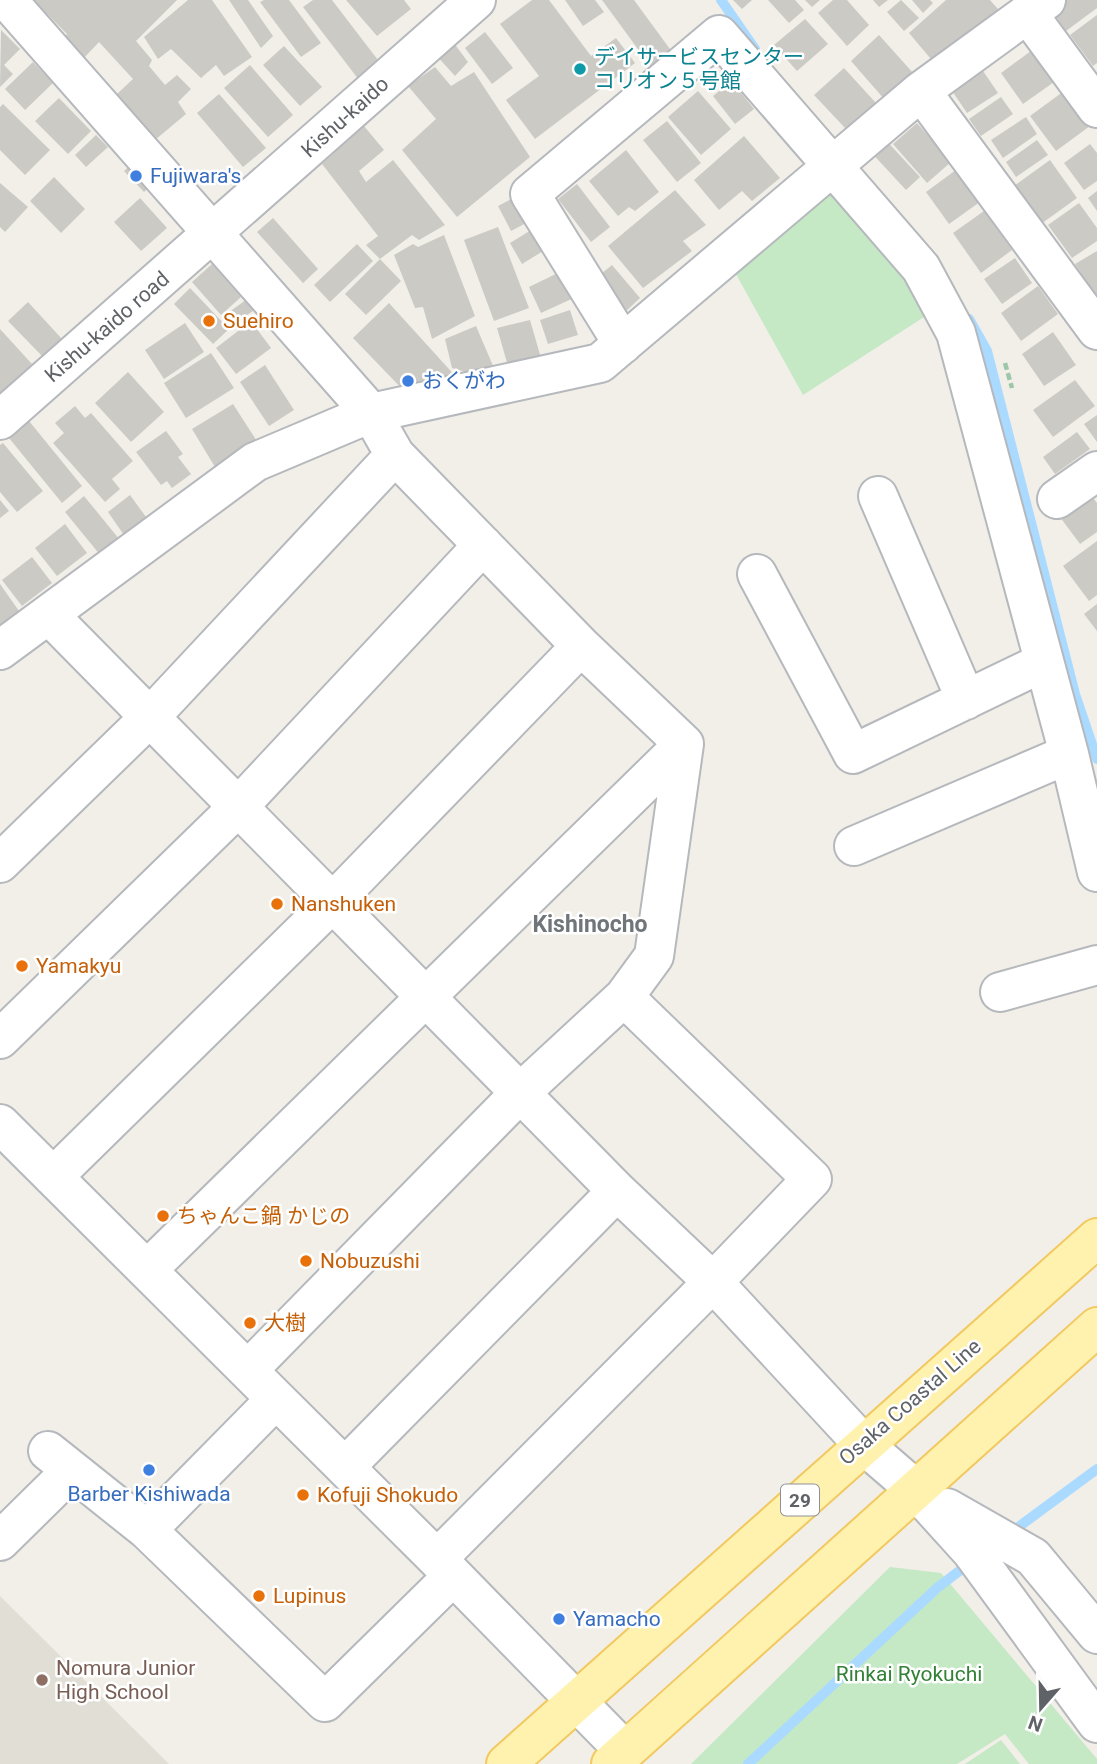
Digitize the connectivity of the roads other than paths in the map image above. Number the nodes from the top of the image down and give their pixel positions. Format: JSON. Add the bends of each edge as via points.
{"nodes":[{"id":1,"x":476,"y":0,"type":"edge"},
{"id":2,"x":6,"y":2,"type":"edge"},
{"id":3,"x":1037,"y":7,"type":"edge"},
{"id":4,"x":921,"y":92,"type":"junction"},
{"id":5,"x":1097,"y":108,"type":"edge"},
{"id":6,"x":832,"y":169,"type":"junction"},
{"id":7,"x":213,"y":233,"type":"junction"},
{"id":8,"x":1097,"y":330,"type":"edge"},
{"id":9,"x":624,"y":344,"type":"junction"},
{"id":10,"x":372,"y":413,"type":"junction"},
{"id":11,"x":0,"y":420,"type":"edge"},
{"id":12,"x":395,"y":455,"type":"junction"},
{"id":13,"x":1097,"y":471,"type":"edge"},
{"id":14,"x":878,"y":496,"type":"dead end"},
{"id":15,"x":1057,"y":499,"type":"dead end"},
{"id":16,"x":483,"y":545,"type":"junction"},
{"id":17,"x":757,"y":575,"type":"dead end"},
{"id":18,"x":49,"y":615,"type":"junction"},
{"id":19,"x":581,"y":646,"type":"junction"},
{"id":20,"x":0,"y":650,"type":"edge"},
{"id":21,"x":1044,"y":662,"type":"junction"},
{"id":22,"x":966,"y":700,"type":"junction"},
{"id":23,"x":150,"y":717,"type":"junction"},
{"id":24,"x":684,"y":744,"type":"junction"},
{"id":25,"x":1069,"y":754,"type":"junction"},
{"id":26,"x":239,"y":807,"type":"junction"},
{"id":27,"x":854,"y":846,"type":"dead end"},
{"id":28,"x":0,"y":863,"type":"edge"},
{"id":29,"x":1097,"y":872,"type":"edge"},
{"id":30,"x":333,"y":902,"type":"junction"},
{"id":31,"x":1097,"y":965,"type":"edge"},
{"id":32,"x":1000,"y":992,"type":"dead end"},
{"id":33,"x":624,"y":997,"type":"junction"},
{"id":34,"x":428,"y":998,"type":"junction"},
{"id":35,"x":0,"y":1039,"type":"edge"},
{"id":36,"x":521,"y":1092,"type":"junction"},
{"id":37,"x":0,"y":1124,"type":"edge"},
{"id":38,"x":52,"y":1177,"type":"junction"},
{"id":39,"x":617,"y":1191,"type":"junction"},
{"id":40,"x":1097,"y":1238,"type":"edge"},
{"id":41,"x":148,"y":1270,"type":"junction"},
{"id":42,"x":713,"y":1282,"type":"junction"},
{"id":43,"x":1097,"y":1327,"type":"edge"},
{"id":44,"x":248,"y":1370,"type":"junction"},
{"id":45,"x":276,"y":1399,"type":"junction"},
{"id":46,"x":863,"y":1444,"type":"junction"},
{"id":47,"x":345,"y":1467,"type":"junction"},
{"id":48,"x":915,"y":1489,"type":"junction"},
{"id":49,"x":147,"y":1530,"type":"junction"},
{"id":50,"x":0,"y":1541,"type":"edge"},
{"id":51,"x":445,"y":1567,"type":"junction"},
{"id":52,"x":1097,"y":1634,"type":"edge"},
{"id":53,"x":574,"y":1701,"type":"junction"},
{"id":54,"x":1097,"y":1723,"type":"edge"},
{"id":55,"x":618,"y":1757,"type":"edge"},
{"id":56,"x":506,"y":1764,"type":"edge"}],
"edges":[{"from":1,"to":7,"type":"street","name":"Kishu-kaido"},
{"from":2,"to":7,"type":"street"},
{"from":3,"to":4,"type":"street"},
{"from":3,"to":5,"type":"street"},
{"from":4,"to":6,"type":"street"},
{"from":4,"to":8,"type":"street"},
{"from":6,"to":9,"type":"street"},
{"from":6,"to":9,"type":"street","via":[[719,35],[530,194]]},
{"from":6,"to":21,"type":"street","via":[[921,268],[956,333]]},
{"from":7,"to":10,"type":"street"},
{"from":7,"to":11,"type":"street","name":"Kishu-kaido road"},
{"from":9,"to":10,"type":"street","via":[[600,363]]},
{"from":10,"to":12,"type":"street"},
{"from":10,"to":18,"type":"street","via":[[255,462]]},
{"from":12,"to":16,"type":"street"},
{"from":12,"to":23,"type":"street"},
{"from":13,"to":15,"type":"street"},
{"from":14,"to":22,"type":"street"},
{"from":16,"to":19,"type":"street"},
{"from":16,"to":26,"type":"street"},
{"from":17,"to":22,"type":"street","via":[[853,754]]},
{"from":18,"to":20,"type":"street"},
{"from":18,"to":23,"type":"street"},
{"from":19,"to":24,"type":"street"},
{"from":19,"to":30,"type":"street"},
{"from":21,"to":22,"type":"street"},
{"from":21,"to":25,"type":"street"},
{"from":23,"to":26,"type":"street"},
{"from":23,"to":28,"type":"street"},
{"from":24,"to":33,"type":"street","via":[[654,956]]},
{"from":24,"to":34,"type":"street"},
{"from":25,"to":27,"type":"street"},
{"from":25,"to":29,"type":"street"},
{"from":26,"to":30,"type":"street"},
{"from":26,"to":35,"type":"street"},
{"from":30,"to":34,"type":"street"},
{"from":30,"to":38,"type":"street"},
{"from":31,"to":32,"type":"street"},
{"from":33,"to":36,"type":"street"},
{"from":33,"to":42,"type":"street","via":[[811,1179]]},
{"from":34,"to":36,"type":"street"},
{"from":34,"to":41,"type":"street"},
{"from":36,"to":39,"type":"street"},
{"from":36,"to":44,"type":"street"},
{"from":37,"to":38,"type":"street"},
{"from":38,"to":41,"type":"street"},
{"from":39,"to":42,"type":"street"},
{"from":39,"to":47,"type":"street"},
{"from":40,"to":46,"type":"main road","name":"Osaka Coastal Line","number":"29"},
{"from":41,"to":44,"type":"street"},
{"from":42,"to":46,"type":"street"},
{"from":42,"to":51,"type":"street"},
{"from":43,"to":48,"type":"main road"},
{"from":44,"to":45,"type":"street"},
{"from":45,"to":47,"type":"street"},
{"from":45,"to":49,"type":"street"},
{"from":46,"to":48,"type":"street"},
{"from":46,"to":53,"type":"main road","name":"Osaka Coastal Line","number":"29"},
{"from":47,"to":51,"type":"street"},
{"from":48,"to":52,"type":"street","via":[[1033,1557]]},
{"from":48,"to":54,"type":"street","via":[[972,1552]]},
{"from":48,"to":55,"type":"main road"},
{"from":49,"to":50,"type":"street","via":[[59,1461]]},
{"from":49,"to":51,"type":"street","via":[[325,1702]]},
{"from":51,"to":53,"type":"street"},
{"from":53,"to":55,"type":"street"},
{"from":53,"to":56,"type":"main road","name":"Osaka Coastal Line","number":"29"}]}
